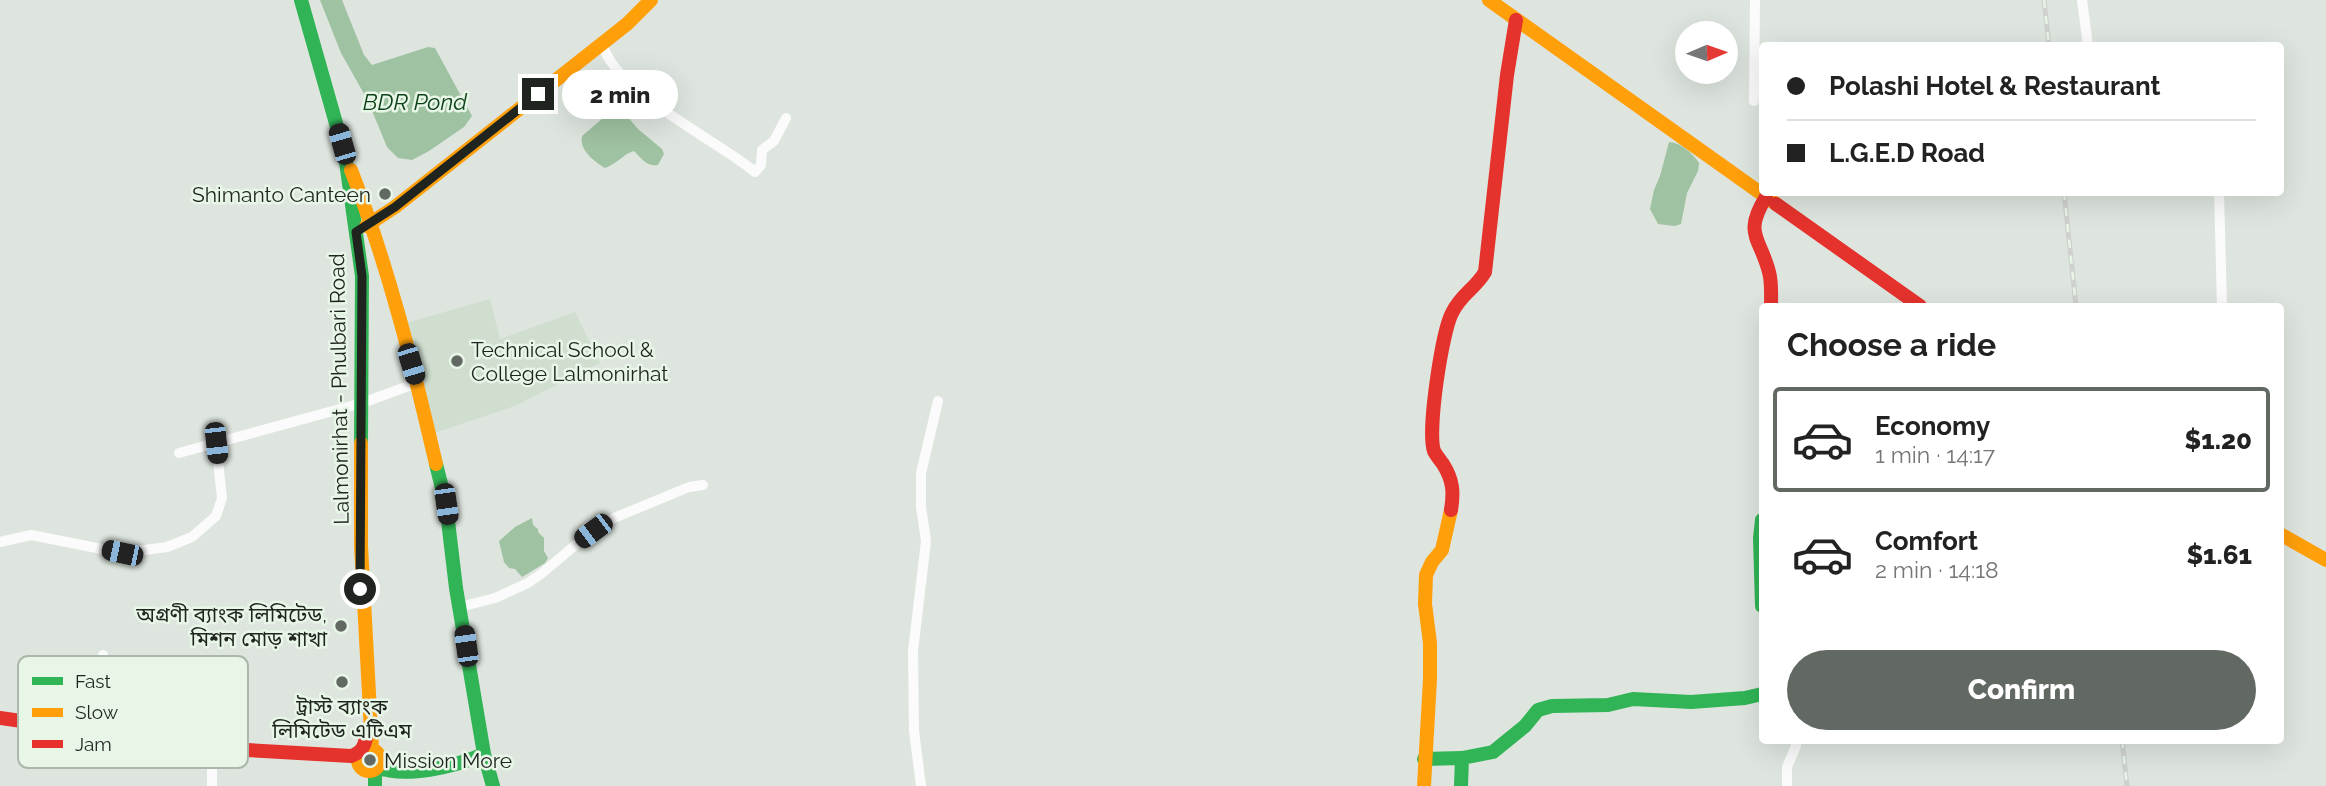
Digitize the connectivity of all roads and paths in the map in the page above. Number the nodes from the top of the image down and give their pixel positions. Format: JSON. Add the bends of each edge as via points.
{"nodes":[{"id":1,"x":301,"y":0,"type":"edge"},
{"id":2,"x":651,"y":0,"type":"edge"},
{"id":3,"x":1489,"y":0,"type":"edge"},
{"id":4,"x":1755,"y":0,"type":"edge"},
{"id":5,"x":2082,"y":0,"type":"edge"},
{"id":6,"x":1516,"y":20,"type":"junction"},
{"id":7,"x":602,"y":42,"type":"junction"},
{"id":8,"x":2087,"y":42,"type":"edge"},
{"id":9,"x":1754,"y":101,"type":"dead end"},
{"id":10,"x":786,"y":118,"type":"dead end"},
{"id":11,"x":345,"y":155,"type":"junction"},
{"id":12,"x":1759,"y":192,"type":"edge"},
{"id":13,"x":2219,"y":196,"type":"edge"},
{"id":14,"x":1766,"y":197,"type":"joint"},
{"id":15,"x":371,"y":222,"type":"junction"},
{"id":16,"x":356,"y":232,"type":"junction"},
{"id":17,"x":1771,"y":303,"type":"edge"},
{"id":18,"x":1916,"y":303,"type":"edge"},
{"id":19,"x":2222,"y":303,"type":"edge"},
{"id":20,"x":417,"y":383,"type":"junction"},
{"id":21,"x":938,"y":401,"type":"dead end"},
{"id":22,"x":362,"y":403,"type":"junction"},
{"id":23,"x":216,"y":443,"type":"junction"},
{"id":24,"x":179,"y":453,"type":"dead end"},
{"id":25,"x":703,"y":485,"type":"dead end"},
{"id":26,"x":2284,"y":536,"type":"edge"},
{"id":27,"x":0,"y":542,"type":"edge"},
{"id":28,"x":2326,"y":559,"type":"edge"},
{"id":29,"x":460,"y":607,"type":"junction"},
{"id":30,"x":1759,"y":695,"type":"edge"},
{"id":31,"x":0,"y":718,"type":"edge"},
{"id":32,"x":18,"y":721,"type":"edge"},
{"id":33,"x":0,"y":725,"type":"edge"},
{"id":34,"x":18,"y":728,"type":"edge"},
{"id":35,"x":1796,"y":744,"type":"edge"},
{"id":36,"x":248,"y":750,"type":"edge"},
{"id":37,"x":366,"y":751,"type":"junction"},
{"id":38,"x":484,"y":754,"type":"junction"},
{"id":39,"x":1462,"y":758,"type":"junction"},
{"id":40,"x":248,"y":759,"type":"edge"},
{"id":41,"x":1424,"y":759,"type":"junction"},
{"id":42,"x":212,"y":768,"type":"edge"},
{"id":43,"x":372,"y":769,"type":"junction"},
{"id":44,"x":212,"y":786,"type":"edge"},
{"id":45,"x":375,"y":786,"type":"edge"},
{"id":46,"x":493,"y":786,"type":"edge"},
{"id":47,"x":921,"y":786,"type":"edge"},
{"id":48,"x":1424,"y":786,"type":"edge"},
{"id":49,"x":1461,"y":786,"type":"edge"},
{"id":50,"x":1787,"y":786,"type":"edge"}],
"edges":[{"from":1,"to":11,"type":"main road"},
{"from":2,"to":7,"type":"main road"},
{"from":3,"to":6,"type":"main road"},
{"from":4,"to":9,"type":"street"},
{"from":5,"to":8,"type":"street"},
{"from":6,"to":12,"type":"main road"},
{"from":6,"to":41,"type":"main road","via":[[1485,272],[1452,312],[1437,379],[1434,450],[1451,477],[1454,494],[1446,538],[1426,575],[1430,679]]},
{"from":7,"to":10,"type":"street","via":[[620,74],[639,92],[755,172],[761,165],[762,150],[774,141]]},
{"from":7,"to":15,"type":"main road"},
{"from":11,"to":15,"type":"main road"},
{"from":11,"to":16,"type":"main road","name":"Lalmonirhat - Phulbari Road"},
{"from":13,"to":19,"type":"street"},
{"from":14,"to":17,"type":"main road","via":[[1756,212],[1753,232],[1769,270]]},
{"from":14,"to":18,"type":"main road"},
{"from":15,"to":16,"type":"main road"},
{"from":15,"to":20,"type":"main road"},
{"from":16,"to":22,"type":"main road","name":"Lalmonirhat - Phulbari Road","via":[[362,276]]},
{"from":20,"to":22,"type":"street"},
{"from":20,"to":29,"type":"main road","via":[[446,504]]},
{"from":21,"to":47,"type":"street","via":[[921,473],[926,541],[914,664],[914,731]]},
{"from":22,"to":23,"type":"street"},
{"from":22,"to":37,"type":"main road","name":"Lalmonirhat - Phulbari Road","via":[[360,589]]},
{"from":23,"to":24,"type":"street"},
{"from":23,"to":27,"type":"street","via":[[222,498],[216,516],[192,537],[167,547],[122,553],[31,535]]},
{"from":25,"to":29,"type":"street","via":[[614,518],[528,583]]},
{"from":26,"to":28,"type":"main road"},
{"from":29,"to":38,"type":"main road"},
{"from":30,"to":39,"type":"main road","via":[[1691,702],[1633,699],[1608,705],[1552,706],[1538,710],[1493,752]]},
{"from":31,"to":32,"type":"main road"},
{"from":33,"to":34,"type":"main road"},
{"from":35,"to":50,"type":"street","via":[[1787,766]]},
{"from":36,"to":37,"type":"main road","via":[[351,756]]},
{"from":37,"to":43,"type":"main road","via":[[358,762]]},
{"from":37,"to":43,"type":"main road","via":[[379,755]]},
{"from":38,"to":43,"type":"main road","via":[[435,768]]},
{"from":38,"to":46,"type":"main road"},
{"from":39,"to":41,"type":"main road"},
{"from":39,"to":49,"type":"main road"},
{"from":40,"to":43,"type":"main road"},
{"from":41,"to":48,"type":"main road"},
{"from":42,"to":44,"type":"street"},
{"from":43,"to":45,"type":"main road"}]}
